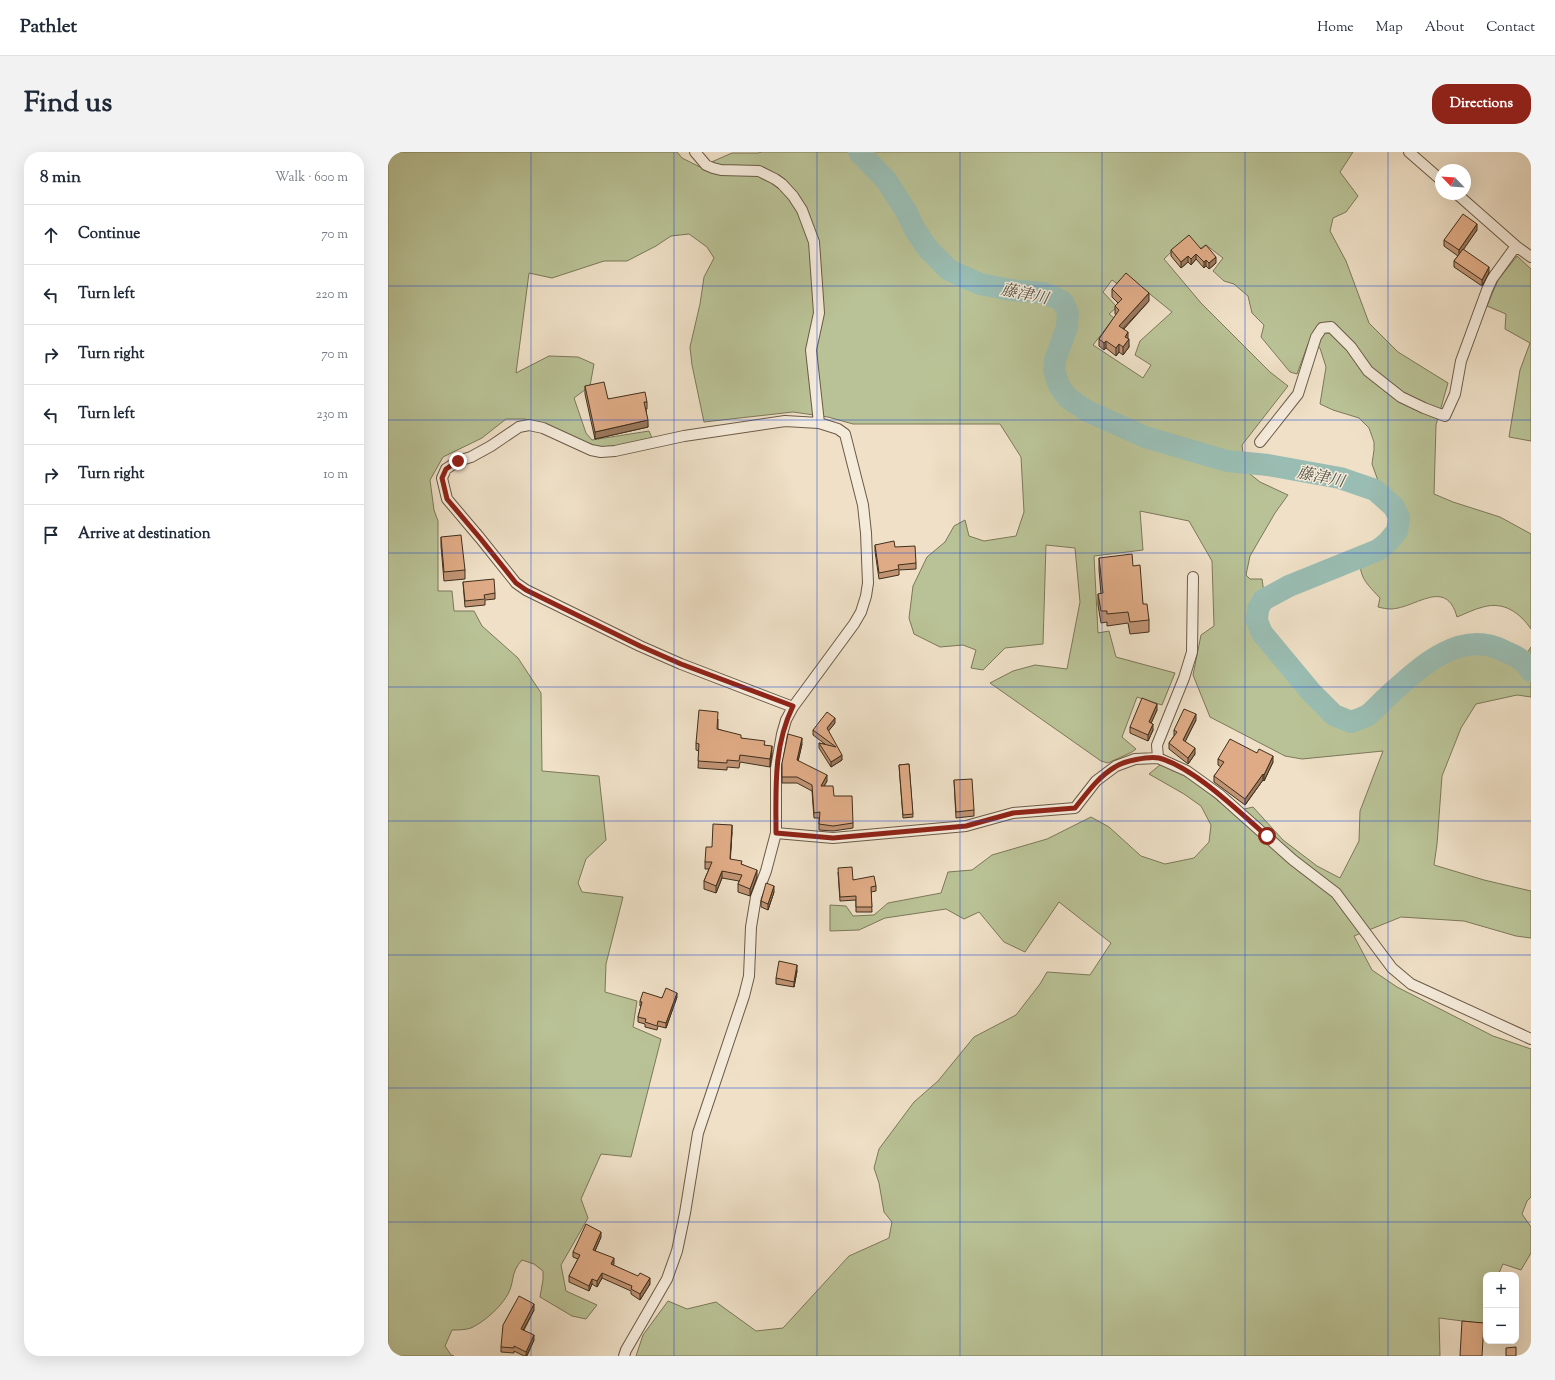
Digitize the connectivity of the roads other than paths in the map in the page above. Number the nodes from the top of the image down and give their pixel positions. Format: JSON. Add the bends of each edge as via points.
{"nodes":[{"id":1,"x":695,"y":152,"type":"edge"},
{"id":2,"x":1409,"y":152,"type":"edge"},
{"id":3,"x":1435,"y":175,"type":"edge"},
{"id":4,"x":1464,"y":200,"type":"edge"},
{"id":5,"x":1516,"y":246,"type":"junction"},
{"id":6,"x":1531,"y":257,"type":"edge"},
{"id":7,"x":819,"y":423,"type":"junction"},
{"id":8,"x":1260,"y":442,"type":"dead end"},
{"id":9,"x":1193,"y":577,"type":"dead end"},
{"id":10,"x":793,"y":706,"type":"junction"},
{"id":11,"x":1158,"y":758,"type":"junction"},
{"id":12,"x":776,"y":833,"type":"junction"},
{"id":13,"x":1531,"y":1039,"type":"edge"},
{"id":14,"x":624,"y":1356,"type":"edge"}],
"edges":[{"from":1,"to":7,"type":"street","via":[[706,165],[713,168],[758,171],[775,179],[793,196],[802,210],[814,242],[818,314],[811,350]]},
{"from":2,"to":3,"type":"street"},
{"from":4,"to":5,"type":"street"},
{"from":5,"to":6,"type":"street"},
{"from":5,"to":8,"type":"street","via":[[1487,290],[1461,361],[1455,394],[1445,416],[1401,397],[1368,371],[1351,347],[1331,327],[1322,328],[1316,337],[1298,394]]},
{"from":7,"to":10,"type":"street","via":[[845,434],[863,505],[868,583],[861,612]]},
{"from":7,"to":10,"type":"street","via":[[785,421],[601,452],[543,428],[529,425],[519,427],[491,446],[458,461],[446,469],[442,478],[447,499],[516,583],[526,590],[681,664]]},
{"from":9,"to":11,"type":"street","via":[[1192,652],[1157,745]]},
{"from":10,"to":12,"type":"street","via":[[782,734],[776,768]]},
{"from":11,"to":12,"type":"street","via":[[1135,759],[1116,766],[1096,781],[1075,808],[1013,813],[966,826],[833,838]]},
{"from":11,"to":13,"type":"street","via":[[1187,771],[1219,794],[1293,860],[1336,893],[1392,968],[1411,984]]},
{"from":12,"to":14,"type":"street","via":[[756,897],[751,927],[749,976],[744,996],[698,1133],[677,1251],[667,1279]]}]}
